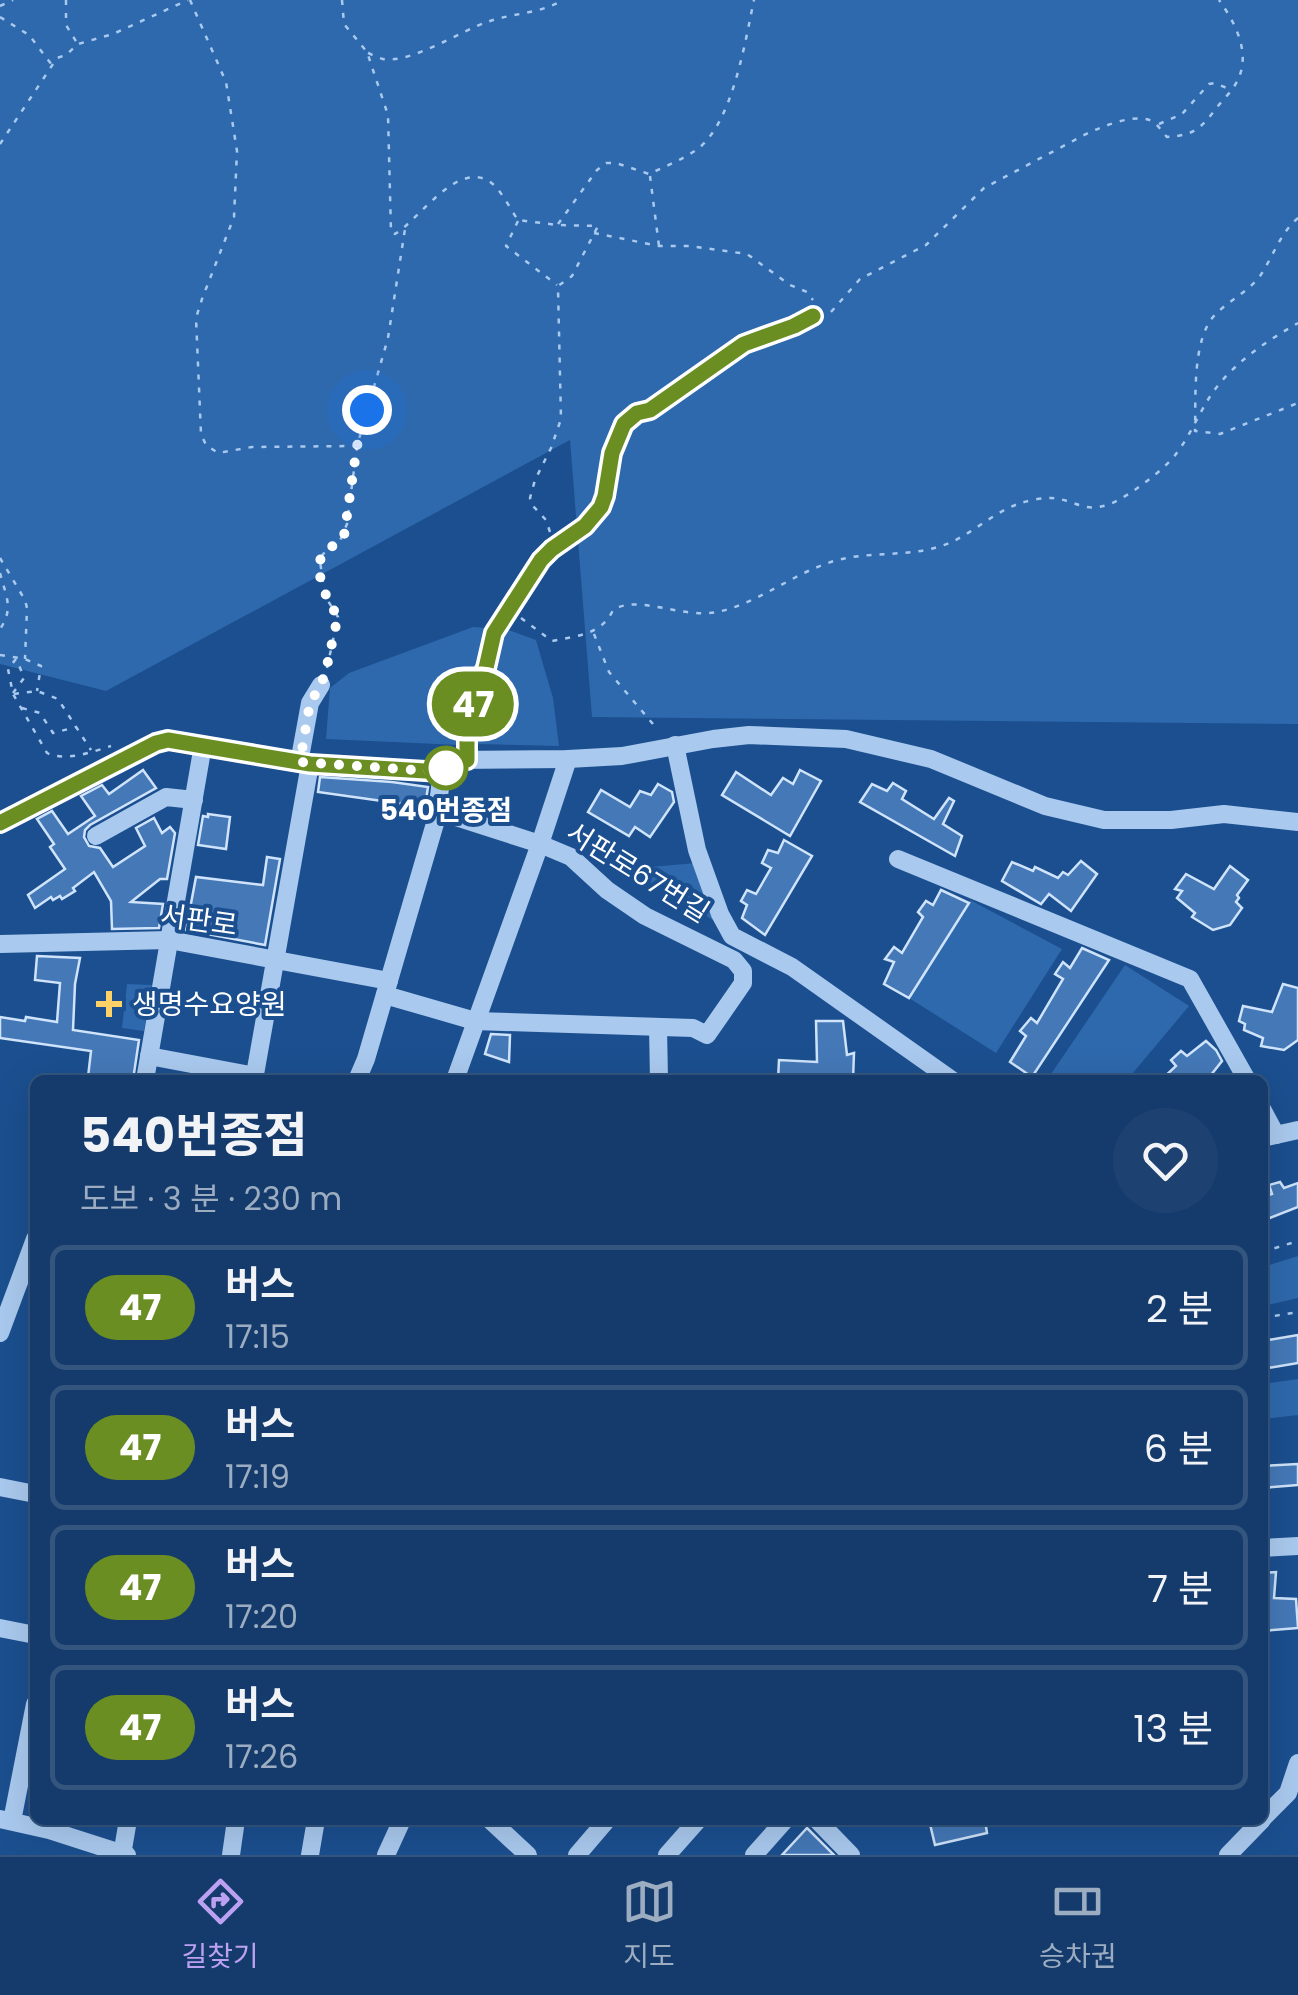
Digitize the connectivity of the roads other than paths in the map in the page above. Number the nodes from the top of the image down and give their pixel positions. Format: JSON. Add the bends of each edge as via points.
{"nodes":[{"id":1,"x":821,"y":311,"type":"road end"},
{"id":2,"x":321,"y":685,"type":"road end"},
{"id":3,"x":203,"y":745,"type":"junction"},
{"id":4,"x":675,"y":745,"type":"junction"},
{"id":5,"x":467,"y":760,"type":"junction"},
{"id":6,"x":568,"y":760,"type":"junction"},
{"id":7,"x":305,"y":763,"type":"junction"},
{"id":8,"x":442,"y":772,"type":"junction"},
{"id":9,"x":194,"y":800,"type":"junction"},
{"id":10,"x":437,"y":811,"type":"junction"},
{"id":11,"x":1298,"y":822,"type":"edge"},
{"id":12,"x":0,"y":823,"type":"edge"},
{"id":13,"x":96,"y":836,"type":"dead end"},
{"id":14,"x":540,"y":844,"type":"junction"},
{"id":15,"x":898,"y":859,"type":"dead end"},
{"id":16,"x":169,"y":940,"type":"junction"},
{"id":17,"x":0,"y":944,"type":"edge"},
{"id":18,"x":275,"y":960,"type":"junction"},
{"id":19,"x":387,"y":988,"type":"junction"},
{"id":20,"x":475,"y":1021,"type":"junction"},
{"id":21,"x":658,"y":1026,"type":"junction"},
{"id":22,"x":707,"y":1034,"type":"joint"},
{"id":23,"x":149,"y":1056,"type":"junction"},
{"id":24,"x":146,"y":1075,"type":"edge"},
{"id":25,"x":241,"y":1075,"type":"edge"},
{"id":26,"x":256,"y":1075,"type":"edge"},
{"id":27,"x":358,"y":1075,"type":"edge"},
{"id":28,"x":456,"y":1075,"type":"edge"},
{"id":29,"x":659,"y":1075,"type":"edge"},
{"id":30,"x":945,"y":1075,"type":"edge"},
{"id":31,"x":1244,"y":1075,"type":"edge"},
{"id":32,"x":1298,"y":1130,"type":"edge"},
{"id":33,"x":1270,"y":1136,"type":"edge"},
{"id":34,"x":30,"y":1252,"type":"edge"},
{"id":35,"x":0,"y":1333,"type":"edge"},
{"id":36,"x":0,"y":1488,"type":"edge"},
{"id":37,"x":30,"y":1493,"type":"edge"},
{"id":38,"x":1298,"y":1546,"type":"edge"},
{"id":39,"x":1268,"y":1548,"type":"edge"},
{"id":40,"x":0,"y":1628,"type":"edge"},
{"id":41,"x":30,"y":1634,"type":"edge"},
{"id":42,"x":30,"y":1724,"type":"edge"},
{"id":43,"x":1298,"y":1762,"type":"edge"},
{"id":44,"x":1293,"y":1797,"type":"edge"},
{"id":45,"x":1268,"y":1816,"type":"edge"},
{"id":46,"x":6,"y":1820,"type":"edge"},
{"id":47,"x":127,"y":1825,"type":"edge"},
{"id":48,"x":235,"y":1825,"type":"edge"},
{"id":49,"x":315,"y":1825,"type":"edge"},
{"id":50,"x":400,"y":1825,"type":"edge"},
{"id":51,"x":495,"y":1825,"type":"edge"},
{"id":52,"x":603,"y":1825,"type":"edge"},
{"id":53,"x":694,"y":1825,"type":"edge"},
{"id":54,"x":781,"y":1825,"type":"edge"},
{"id":55,"x":822,"y":1825,"type":"edge"},
{"id":56,"x":1257,"y":1825,"type":"edge"},
{"id":57,"x":124,"y":1854,"type":"edge"},
{"id":58,"x":231,"y":1855,"type":"edge"},
{"id":59,"x":310,"y":1855,"type":"edge"},
{"id":60,"x":386,"y":1855,"type":"edge"},
{"id":61,"x":528,"y":1855,"type":"edge"},
{"id":62,"x":577,"y":1855,"type":"edge"},
{"id":63,"x":667,"y":1855,"type":"edge"},
{"id":64,"x":754,"y":1855,"type":"edge"},
{"id":65,"x":851,"y":1855,"type":"edge"},
{"id":66,"x":1228,"y":1855,"type":"edge"}],
"edges":[{"from":1,"to":5,"type":"street","via":[[744,344],[624,424],[601,507],[541,560],[494,633],[478,684]]},
{"from":2,"to":7,"type":"street","via":[[310,703]]},
{"from":3,"to":7,"type":"street"},
{"from":3,"to":9,"type":"street"},
{"from":3,"to":12,"type":"street","via":[[156,743]]},
{"from":4,"to":6,"type":"street"},
{"from":4,"to":11,"type":"street","via":[[749,735],[846,739],[931,759],[1046,806],[1104,820],[1224,814]]},
{"from":4,"to":30,"type":"street","via":[[696,850],[732,936],[792,968]]},
{"from":5,"to":6,"type":"street"},
{"from":5,"to":8,"type":"street","via":[[454,760]]},
{"from":6,"to":14,"type":"street","name":"서판로67번길"},
{"from":7,"to":8,"type":"street"},
{"from":7,"to":18,"type":"street"},
{"from":8,"to":10,"type":"street"},
{"from":9,"to":13,"type":"street","via":[[166,796]]},
{"from":9,"to":16,"type":"street"},
{"from":10,"to":14,"type":"street"},
{"from":10,"to":19,"type":"street"},
{"from":14,"to":20,"type":"street","name":"서판로67번길"},
{"from":14,"to":22,"type":"street","name":"서판로67번길","via":[[571,856],[645,916],[734,960],[743,983]]},
{"from":15,"to":31,"type":"street","via":[[1190,979]]},
{"from":16,"to":17,"type":"street","name":"서판로"},
{"from":16,"to":18,"type":"street","name":"서판로"},
{"from":16,"to":23,"type":"street"},
{"from":18,"to":19,"type":"street","name":"서판로"},
{"from":18,"to":26,"type":"street"},
{"from":19,"to":20,"type":"street","name":"서판로"},
{"from":19,"to":27,"type":"street"},
{"from":20,"to":21,"type":"street","name":"서판로"},
{"from":20,"to":28,"type":"street","name":"서판로67번길"},
{"from":21,"to":22,"type":"street","name":"서판로"},
{"from":21,"to":29,"type":"street"},
{"from":23,"to":24,"type":"street"},
{"from":23,"to":25,"type":"street"},
{"from":32,"to":33,"type":"street"},
{"from":34,"to":35,"type":"street"},
{"from":36,"to":37,"type":"street"},
{"from":38,"to":39,"type":"street"},
{"from":40,"to":41,"type":"street"},
{"from":42,"to":46,"type":"street"},
{"from":43,"to":44,"type":"street"},
{"from":44,"to":45,"type":"street"},
{"from":46,"to":57,"type":"street"},
{"from":47,"to":57,"type":"street"},
{"from":48,"to":58,"type":"street"},
{"from":49,"to":59,"type":"street"},
{"from":50,"to":60,"type":"street"},
{"from":51,"to":61,"type":"street"},
{"from":52,"to":62,"type":"street"},
{"from":53,"to":63,"type":"street"},
{"from":54,"to":64,"type":"street"},
{"from":55,"to":65,"type":"street"},
{"from":56,"to":66,"type":"street"}]}
